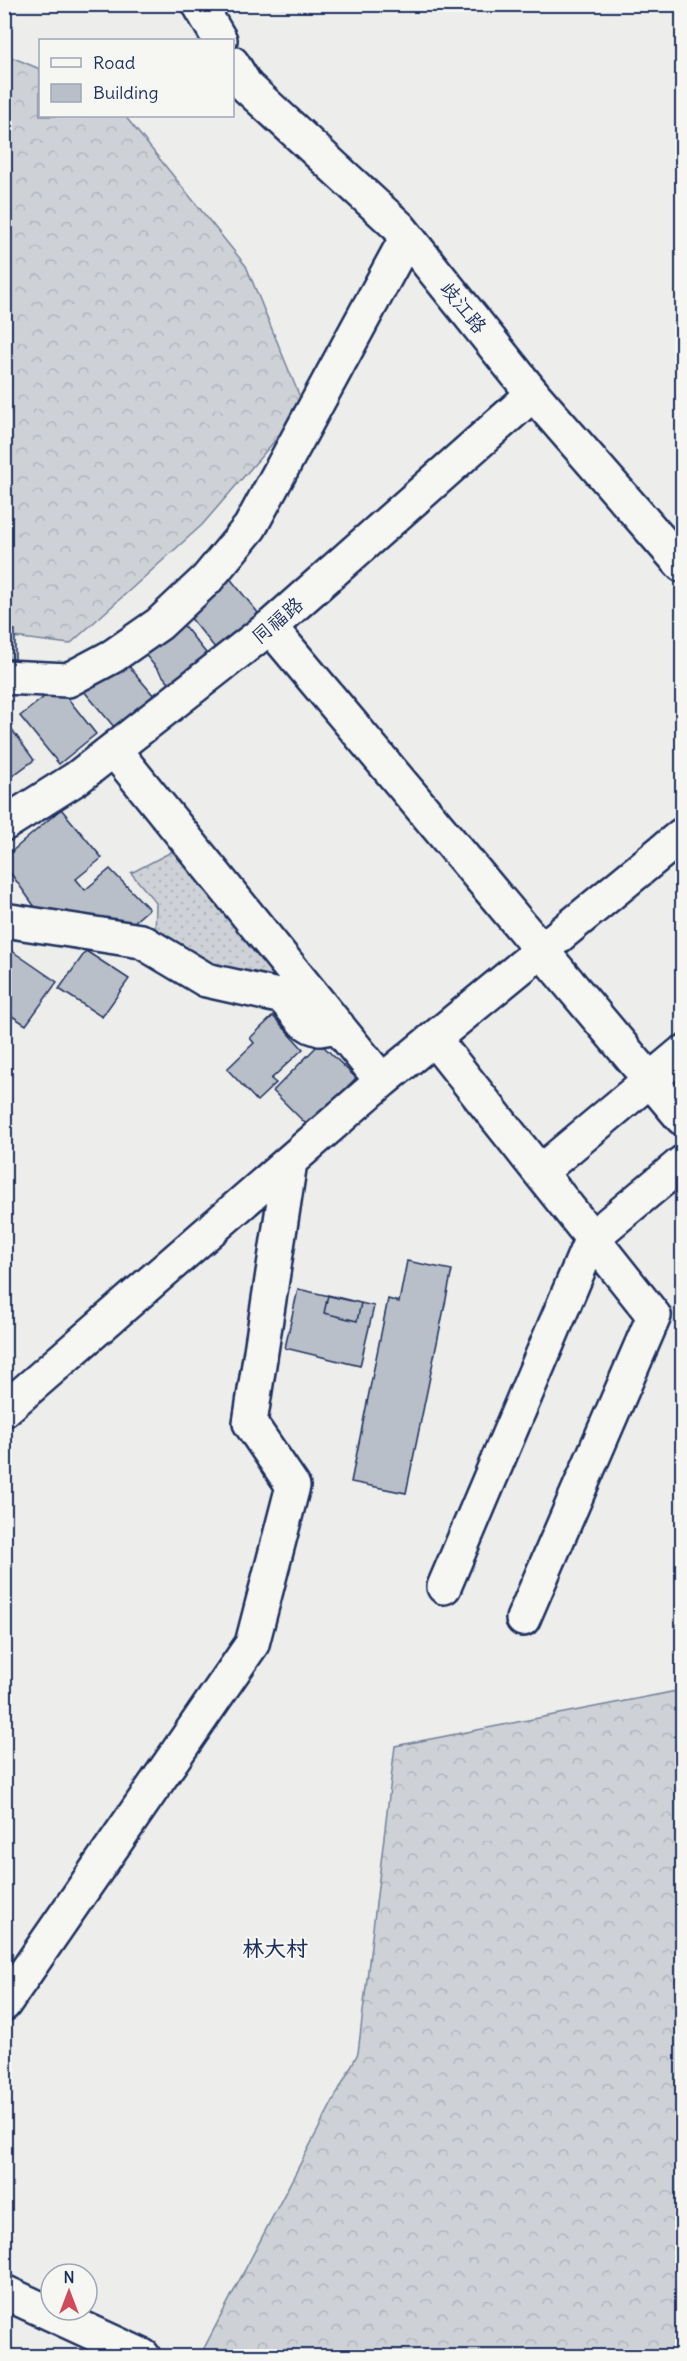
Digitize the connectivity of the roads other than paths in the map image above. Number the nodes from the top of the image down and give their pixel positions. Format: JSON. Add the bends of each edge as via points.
{"nodes":[{"id":1,"x":200,"y":4,"type":"edge"},
{"id":2,"x":219,"y":39,"type":"edge"},
{"id":3,"x":234,"y":66,"type":"edge"},
{"id":4,"x":407,"y":237,"type":"junction"},
{"id":5,"x":533,"y":394,"type":"junction"},
{"id":6,"x":682,"y":565,"type":"edge"},
{"id":7,"x":270,"y":627,"type":"junction"},
{"id":8,"x":4,"y":677,"type":"edge"},
{"id":9,"x":114,"y":750,"type":"junction"},
{"id":10,"x":4,"y":824,"type":"edge"},
{"id":11,"x":682,"y":835,"type":"edge"},
{"id":12,"x":4,"y":921,"type":"edge"},
{"id":13,"x":542,"y":951,"type":"junction"},
{"id":14,"x":338,"y":1026,"type":"junction"},
{"id":15,"x":434,"y":1039,"type":"junction"},
{"id":16,"x":682,"y":1053,"type":"edge"},
{"id":17,"x":650,"y":1080,"type":"junction"},
{"id":18,"x":382,"y":1082,"type":"junction"},
{"id":19,"x":682,"y":1118,"type":"edge"},
{"id":20,"x":290,"y":1162,"type":"junction"},
{"id":21,"x":682,"y":1163,"type":"edge"},
{"id":22,"x":540,"y":1172,"type":"junction"},
{"id":23,"x":592,"y":1238,"type":"junction"},
{"id":24,"x":4,"y":1410,"type":"edge"},
{"id":25,"x":444,"y":1587,"type":"dead end"},
{"id":26,"x":523,"y":1619,"type":"dead end"},
{"id":27,"x":4,"y":2004,"type":"edge"},
{"id":28,"x":4,"y":2292,"type":"edge"},
{"id":29,"x":143,"y":2356,"type":"edge"}],
"edges":[{"from":1,"to":2,"type":"street"},
{"from":3,"to":4,"type":"street","name":"歧江路","via":[[246,86]]},
{"from":4,"to":5,"type":"street","name":"歧江路"},
{"from":4,"to":8,"type":"street","via":[[250,527],[207,579],[159,624],[113,656],[68,680]]},
{"from":5,"to":6,"type":"street","name":"歧江路"},
{"from":5,"to":7,"type":"street","name":"同福路"},
{"from":7,"to":9,"type":"street","name":"同福路"},
{"from":7,"to":13,"type":"street"},
{"from":9,"to":10,"type":"street","name":"同福路"},
{"from":9,"to":14,"type":"street"},
{"from":11,"to":13,"type":"street"},
{"from":12,"to":14,"type":"street","via":[[141,941],[206,980],[283,997],[311,1026]]},
{"from":13,"to":15,"type":"street"},
{"from":13,"to":17,"type":"street"},
{"from":14,"to":18,"type":"street"},
{"from":15,"to":18,"type":"street"},
{"from":15,"to":22,"type":"street"},
{"from":16,"to":17,"type":"street"},
{"from":17,"to":19,"type":"street"},
{"from":17,"to":22,"type":"street"},
{"from":18,"to":20,"type":"street"},
{"from":20,"to":24,"type":"street"},
{"from":20,"to":27,"type":"street","via":[[250,1423],[293,1486],[252,1644]]},
{"from":21,"to":23,"type":"street"},
{"from":22,"to":23,"type":"street"},
{"from":23,"to":25,"type":"street"},
{"from":23,"to":26,"type":"street","via":[[654,1316]]},
{"from":28,"to":29,"type":"street"}]}
